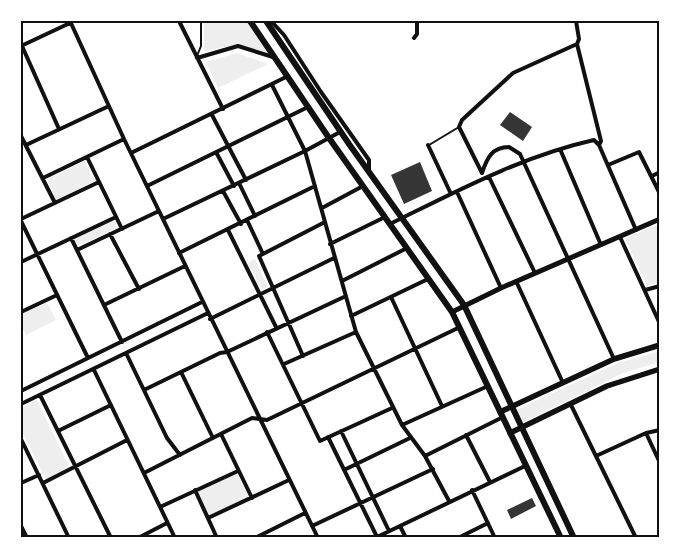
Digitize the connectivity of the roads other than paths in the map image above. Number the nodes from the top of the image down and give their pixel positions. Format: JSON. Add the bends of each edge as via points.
{"nodes":[{"id":1,"x":179,"y":21,"type":"edge"},
{"id":2,"x":201,"y":21,"type":"edge"},
{"id":3,"x":250,"y":21,"type":"edge"},
{"id":4,"x":266,"y":21,"type":"edge"},
{"id":5,"x":271,"y":21,"type":"edge"},
{"id":6,"x":417,"y":21,"type":"edge"},
{"id":7,"x":576,"y":21,"type":"edge"},
{"id":8,"x":70,"y":22,"type":"edge"},
{"id":9,"x":414,"y":38,"type":"dead end"},
{"id":10,"x":577,"y":44,"type":"junction"},
{"id":11,"x":22,"y":46,"type":"edge"},
{"id":12,"x":196,"y":58,"type":"junction"},
{"id":13,"x":275,"y":58,"type":"junction"},
{"id":14,"x":288,"y":76,"type":"junction"},
{"id":15,"x":272,"y":85,"type":"junction"},
{"id":16,"x":109,"y":106,"type":"junction"},
{"id":17,"x":308,"y":107,"type":"junction"},
{"id":18,"x":223,"y":110,"type":"junction"},
{"id":19,"x":212,"y":115,"type":"junction"},
{"id":20,"x":288,"y":117,"type":"junction"},
{"id":21,"x":459,"y":127,"type":"junction"},
{"id":22,"x":59,"y":129,"type":"junction"},
{"id":23,"x":340,"y":132,"type":"junction"},
{"id":24,"x":21,"y":136,"type":"edge"},
{"id":25,"x":329,"y":138,"type":"junction"},
{"id":26,"x":124,"y":139,"type":"junction"},
{"id":27,"x":26,"y":145,"type":"junction"},
{"id":28,"x":599,"y":145,"type":"junction"},
{"id":29,"x":229,"y":146,"type":"junction"},
{"id":30,"x":428,"y":146,"type":"joint"},
{"id":31,"x":560,"y":149,"type":"junction"},
{"id":32,"x":305,"y":151,"type":"junction"},
{"id":33,"x":216,"y":152,"type":"junction"},
{"id":34,"x":131,"y":153,"type":"junction"},
{"id":35,"x":87,"y":157,"type":"junction"},
{"id":36,"x":525,"y":162,"type":"junction"},
{"id":37,"x":608,"y":165,"type":"junction"},
{"id":38,"x":660,"y":172,"type":"edge"},
{"id":39,"x":369,"y":173,"type":"junction"},
{"id":40,"x":482,"y":173,"type":"junction"},
{"id":41,"x":652,"y":176,"type":"junction"},
{"id":42,"x":42,"y":178,"type":"junction"},
{"id":43,"x":487,"y":178,"type":"junction"},
{"id":44,"x":246,"y":180,"type":"junction"},
{"id":45,"x":99,"y":182,"type":"junction"},
{"id":46,"x":239,"y":183,"type":"junction"},
{"id":47,"x":147,"y":186,"type":"junction"},
{"id":48,"x":234,"y":186,"type":"junction"},
{"id":49,"x":316,"y":186,"type":"junction"},
{"id":50,"x":363,"y":186,"type":"junction"},
{"id":51,"x":223,"y":191,"type":"junction"},
{"id":52,"x":457,"y":192,"type":"junction"},
{"id":53,"x":451,"y":194,"type":"junction"},
{"id":54,"x":660,"y":194,"type":"edge"},
{"id":55,"x":55,"y":203,"type":"junction"},
{"id":56,"x":322,"y":208,"type":"junction"},
{"id":57,"x":159,"y":211,"type":"junction"},
{"id":58,"x":255,"y":216,"type":"junction"},
{"id":59,"x":116,"y":217,"type":"junction"},
{"id":60,"x":385,"y":217,"type":"junction"},
{"id":61,"x":402,"y":218,"type":"junction"},
{"id":62,"x":163,"y":219,"type":"junction"},
{"id":63,"x":660,"y":219,"type":"edge"},
{"id":64,"x":21,"y":220,"type":"edge"},
{"id":65,"x":247,"y":220,"type":"junction"},
{"id":66,"x":325,"y":222,"type":"junction"},
{"id":67,"x":241,"y":224,"type":"junction"},
{"id":68,"x":390,"y":224,"type":"junction"},
{"id":69,"x":122,"y":229,"type":"junction"},
{"id":70,"x":228,"y":230,"type":"junction"},
{"id":71,"x":636,"y":230,"type":"junction"},
{"id":72,"x":110,"y":234,"type":"junction"},
{"id":73,"x":620,"y":237,"type":"junction"},
{"id":74,"x":71,"y":238,"type":"junction"},
{"id":75,"x":330,"y":244,"type":"junction"},
{"id":76,"x":601,"y":245,"type":"junction"},
{"id":77,"x":407,"y":248,"type":"junction"},
{"id":78,"x":77,"y":250,"type":"junction"},
{"id":79,"x":38,"y":253,"type":"junction"},
{"id":80,"x":179,"y":253,"type":"junction"},
{"id":81,"x":263,"y":254,"type":"junction"},
{"id":82,"x":334,"y":258,"type":"junction"},
{"id":83,"x":568,"y":260,"type":"junction"},
{"id":84,"x":21,"y":262,"type":"edge"},
{"id":85,"x":185,"y":266,"type":"junction"},
{"id":86,"x":535,"y":274,"type":"junction"},
{"id":87,"x":428,"y":279,"type":"junction"},
{"id":88,"x":342,"y":281,"type":"junction"},
{"id":89,"x":516,"y":281,"type":"junction"},
{"id":90,"x":660,"y":286,"type":"edge"},
{"id":91,"x":501,"y":288,"type":"junction"},
{"id":92,"x":139,"y":289,"type":"junction"},
{"id":93,"x":273,"y":289,"type":"junction"},
{"id":94,"x":645,"y":290,"type":"junction"},
{"id":95,"x":57,"y":295,"type":"junction"},
{"id":96,"x":261,"y":295,"type":"junction"},
{"id":97,"x":346,"y":296,"type":"junction"},
{"id":98,"x":391,"y":297,"type":"junction"},
{"id":99,"x":202,"y":302,"type":"junction"},
{"id":100,"x":464,"y":305,"type":"junction"},
{"id":101,"x":104,"y":306,"type":"junction"},
{"id":102,"x":21,"y":312,"type":"edge"},
{"id":103,"x":452,"y":312,"type":"junction"},
{"id":104,"x":208,"y":313,"type":"junction"},
{"id":105,"x":351,"y":316,"type":"junction"},
{"id":106,"x":210,"y":319,"type":"junction"},
{"id":107,"x":288,"y":322,"type":"junction"},
{"id":108,"x":660,"y":324,"type":"edge"},
{"id":109,"x":276,"y":327,"type":"junction"},
{"id":110,"x":460,"y":327,"type":"junction"},
{"id":111,"x":267,"y":332,"type":"junction"},
{"id":112,"x":356,"y":332,"type":"junction"},
{"id":113,"x":122,"y":342,"type":"junction"},
{"id":114,"x":660,"y":345,"type":"edge"},
{"id":115,"x":414,"y":350,"type":"junction"},
{"id":116,"x":227,"y":352,"type":"junction"},
{"id":117,"x":126,"y":353,"type":"junction"},
{"id":118,"x":303,"y":356,"type":"junction"},
{"id":119,"x":88,"y":358,"type":"junction"},
{"id":120,"x":614,"y":359,"type":"junction"},
{"id":121,"x":284,"y":364,"type":"junction"},
{"id":122,"x":374,"y":369,"type":"junction"},
{"id":123,"x":660,"y":369,"type":"edge"},
{"id":124,"x":94,"y":370,"type":"junction"},
{"id":125,"x":180,"y":372,"type":"junction"},
{"id":126,"x":563,"y":383,"type":"junction"},
{"id":127,"x":488,"y":386,"type":"junction"},
{"id":128,"x":144,"y":390,"type":"junction"},
{"id":129,"x":21,"y":391,"type":"edge"},
{"id":130,"x":40,"y":395,"type":"junction"},
{"id":131,"x":302,"y":403,"type":"junction"},
{"id":132,"x":21,"y":404,"type":"edge"},
{"id":133,"x":111,"y":405,"type":"junction"},
{"id":134,"x":570,"y":405,"type":"junction"},
{"id":135,"x":442,"y":406,"type":"junction"},
{"id":136,"x":512,"y":407,"type":"junction"},
{"id":137,"x":392,"y":408,"type":"junction"},
{"id":138,"x":501,"y":415,"type":"junction"},
{"id":139,"x":260,"y":419,"type":"junction"},
{"id":140,"x":402,"y":425,"type":"junction"},
{"id":141,"x":522,"y":428,"type":"junction"},
{"id":142,"x":660,"y":430,"type":"edge"},
{"id":143,"x":58,"y":431,"type":"junction"},
{"id":144,"x":341,"y":431,"type":"junction"},
{"id":145,"x":510,"y":433,"type":"junction"},
{"id":146,"x":646,"y":433,"type":"junction"},
{"id":147,"x":221,"y":434,"type":"junction"},
{"id":148,"x":466,"y":435,"type":"junction"},
{"id":149,"x":328,"y":437,"type":"junction"},
{"id":150,"x":21,"y":438,"type":"edge"},
{"id":151,"x":213,"y":438,"type":"junction"},
{"id":152,"x":410,"y":438,"type":"junction"},
{"id":153,"x":127,"y":440,"type":"junction"},
{"id":154,"x":180,"y":455,"type":"junction"},
{"id":155,"x":425,"y":456,"type":"junction"},
{"id":156,"x":596,"y":456,"type":"junction"},
{"id":157,"x":660,"y":462,"type":"edge"},
{"id":158,"x":357,"y":464,"type":"junction"},
{"id":159,"x":525,"y":466,"type":"junction"},
{"id":160,"x":77,"y":467,"type":"junction"},
{"id":161,"x":433,"y":469,"type":"junction"},
{"id":162,"x":344,"y":470,"type":"junction"},
{"id":163,"x":238,"y":471,"type":"junction"},
{"id":164,"x":144,"y":473,"type":"junction"},
{"id":165,"x":39,"y":475,"type":"junction"},
{"id":166,"x":289,"y":480,"type":"junction"},
{"id":167,"x":490,"y":482,"type":"junction"},
{"id":168,"x":21,"y":483,"type":"edge"},
{"id":169,"x":43,"y":484,"type":"junction"},
{"id":170,"x":195,"y":490,"type":"junction"},
{"id":171,"x":472,"y":490,"type":"junction"},
{"id":172,"x":373,"y":497,"type":"junction"},
{"id":173,"x":252,"y":498,"type":"junction"},
{"id":174,"x":450,"y":502,"type":"junction"},
{"id":175,"x":360,"y":503,"type":"junction"},
{"id":176,"x":160,"y":507,"type":"junction"},
{"id":177,"x":305,"y":513,"type":"junction"},
{"id":178,"x":208,"y":518,"type":"junction"},
{"id":179,"x":167,"y":523,"type":"junction"},
{"id":180,"x":488,"y":523,"type":"junction"},
{"id":181,"x":21,"y":526,"type":"edge"},
{"id":182,"x":312,"y":526,"type":"junction"},
{"id":183,"x":400,"y":526,"type":"junction"},
{"id":184,"x":389,"y":531,"type":"junction"},
{"id":185,"x":25,"y":537,"type":"edge"},
{"id":186,"x":111,"y":537,"type":"edge"},
{"id":187,"x":376,"y":537,"type":"edge"},
{"id":188,"x":69,"y":538,"type":"edge"},
{"id":189,"x":138,"y":538,"type":"edge"},
{"id":190,"x":175,"y":538,"type":"edge"},
{"id":191,"x":217,"y":538,"type":"edge"},
{"id":192,"x":255,"y":538,"type":"edge"},
{"id":193,"x":318,"y":538,"type":"edge"},
{"id":194,"x":406,"y":538,"type":"edge"},
{"id":195,"x":458,"y":538,"type":"edge"},
{"id":196,"x":495,"y":538,"type":"edge"},
{"id":197,"x":561,"y":538,"type":"edge"},
{"id":198,"x":574,"y":538,"type":"edge"},
{"id":199,"x":636,"y":538,"type":"edge"}],
"edges":[{"from":1,"to":12,"type":"street"},
{"from":2,"to":12,"type":"lane","via":[[201,46]]},
{"from":3,"to":13,"type":"main road"},
{"from":4,"to":23,"type":"main road"},
{"from":5,"to":39,"type":"street","via":[[284,35],[369,160]]},
{"from":6,"to":9,"type":"street"},
{"from":7,"to":10,"type":"street"},
{"from":8,"to":11,"type":"street"},
{"from":8,"to":16,"type":"street"},
{"from":10,"to":21,"type":"street","via":[[513,73],[469,112]]},
{"from":10,"to":28,"type":"street","via":[[602,141]]},
{"from":11,"to":22,"type":"street"},
{"from":12,"to":13,"type":"street","via":[[238,46]]},
{"from":12,"to":18,"type":"street"},
{"from":13,"to":14,"type":"main road"},
{"from":14,"to":15,"type":"street"},
{"from":14,"to":17,"type":"main road"},
{"from":15,"to":18,"type":"street"},
{"from":15,"to":20,"type":"street"},
{"from":16,"to":22,"type":"street"},
{"from":16,"to":26,"type":"street"},
{"from":17,"to":20,"type":"street"},
{"from":17,"to":25,"type":"main road"},
{"from":18,"to":19,"type":"street"},
{"from":19,"to":29,"type":"street"},
{"from":19,"to":34,"type":"street"},
{"from":20,"to":29,"type":"street"},
{"from":20,"to":32,"type":"street"},
{"from":21,"to":30,"type":"lane"},
{"from":21,"to":40,"type":"street"},
{"from":22,"to":27,"type":"street"},
{"from":23,"to":25,"type":"street"},
{"from":23,"to":39,"type":"main road"},
{"from":24,"to":27,"type":"street"},
{"from":25,"to":32,"type":"street"},
{"from":25,"to":50,"type":"main road"},
{"from":26,"to":34,"type":"street"},
{"from":26,"to":35,"type":"street"},
{"from":27,"to":42,"type":"street"},
{"from":28,"to":31,"type":"street","via":[[594,140]]},
{"from":28,"to":37,"type":"street"},
{"from":29,"to":33,"type":"street"},
{"from":29,"to":44,"type":"street"},
{"from":30,"to":53,"type":"street"},
{"from":31,"to":36,"type":"street"},
{"from":31,"to":76,"type":"street"},
{"from":32,"to":44,"type":"street"},
{"from":32,"to":49,"type":"street"},
{"from":33,"to":47,"type":"street"},
{"from":33,"to":48,"type":"street"},
{"from":34,"to":47,"type":"street"},
{"from":35,"to":42,"type":"street"},
{"from":35,"to":45,"type":"street"},
{"from":36,"to":40,"type":"street","via":[[515,150],[502,147],[488,157]]},
{"from":36,"to":43,"type":"street"},
{"from":36,"to":83,"type":"street"},
{"from":37,"to":41,"type":"street","via":[[638,151]]},
{"from":37,"to":71,"type":"street"},
{"from":38,"to":41,"type":"street"},
{"from":39,"to":61,"type":"main road"},
{"from":40,"to":43,"type":"street"},
{"from":41,"to":54,"type":"street"},
{"from":42,"to":55,"type":"street"},
{"from":43,"to":52,"type":"street"},
{"from":43,"to":86,"type":"street"},
{"from":44,"to":46,"type":"street"},
{"from":45,"to":55,"type":"street"},
{"from":45,"to":59,"type":"street"},
{"from":46,"to":48,"type":"street"},
{"from":46,"to":58,"type":"street"},
{"from":47,"to":57,"type":"street"},
{"from":48,"to":51,"type":"street"},
{"from":49,"to":56,"type":"street"},
{"from":49,"to":58,"type":"street"},
{"from":50,"to":56,"type":"street"},
{"from":50,"to":60,"type":"main road"},
{"from":51,"to":62,"type":"street"},
{"from":51,"to":67,"type":"street"},
{"from":52,"to":53,"type":"street"},
{"from":52,"to":91,"type":"street"},
{"from":53,"to":61,"type":"street"},
{"from":55,"to":64,"type":"street"},
{"from":56,"to":66,"type":"street"},
{"from":57,"to":62,"type":"street"},
{"from":57,"to":69,"type":"street"},
{"from":58,"to":65,"type":"street"},
{"from":59,"to":69,"type":"street"},
{"from":59,"to":74,"type":"street"},
{"from":60,"to":68,"type":"main road"},
{"from":60,"to":75,"type":"street"},
{"from":61,"to":68,"type":"street"},
{"from":61,"to":100,"type":"main road"},
{"from":62,"to":80,"type":"street"},
{"from":63,"to":71,"type":"street"},
{"from":64,"to":79,"type":"street"},
{"from":65,"to":67,"type":"street"},
{"from":65,"to":81,"type":"street"},
{"from":66,"to":75,"type":"street"},
{"from":66,"to":81,"type":"street"},
{"from":67,"to":70,"type":"street"},
{"from":68,"to":77,"type":"main road"},
{"from":69,"to":72,"type":"street"},
{"from":70,"to":80,"type":"street"},
{"from":70,"to":96,"type":"street"},
{"from":71,"to":73,"type":"street"},
{"from":72,"to":78,"type":"street"},
{"from":72,"to":92,"type":"street"},
{"from":73,"to":76,"type":"street"},
{"from":73,"to":94,"type":"street"},
{"from":74,"to":78,"type":"street"},
{"from":74,"to":79,"type":"street"},
{"from":75,"to":82,"type":"street"},
{"from":76,"to":83,"type":"street"},
{"from":77,"to":87,"type":"main road"},
{"from":77,"to":88,"type":"street"},
{"from":78,"to":101,"type":"street"},
{"from":79,"to":84,"type":"street"},
{"from":79,"to":95,"type":"street"},
{"from":80,"to":85,"type":"street"},
{"from":81,"to":93,"type":"street","via":[[259,256]]},
{"from":82,"to":88,"type":"street"},
{"from":82,"to":93,"type":"street"},
{"from":83,"to":86,"type":"street"},
{"from":83,"to":120,"type":"street"},
{"from":85,"to":92,"type":"street"},
{"from":85,"to":99,"type":"street"},
{"from":86,"to":89,"type":"street"},
{"from":87,"to":98,"type":"street"},
{"from":87,"to":103,"type":"main road"},
{"from":88,"to":97,"type":"street"},
{"from":89,"to":91,"type":"street"},
{"from":89,"to":126,"type":"street"},
{"from":90,"to":94,"type":"street"},
{"from":91,"to":100,"type":"street"},
{"from":92,"to":101,"type":"street"},
{"from":93,"to":96,"type":"street"},
{"from":93,"to":107,"type":"street"},
{"from":94,"to":108,"type":"street"},
{"from":95,"to":102,"type":"street"},
{"from":95,"to":119,"type":"street"},
{"from":96,"to":106,"type":"street"},
{"from":96,"to":109,"type":"street"},
{"from":97,"to":105,"type":"street"},
{"from":97,"to":107,"type":"street"},
{"from":98,"to":105,"type":"street"},
{"from":98,"to":115,"type":"street"},
{"from":99,"to":104,"type":"street"},
{"from":99,"to":113,"type":"street"},
{"from":100,"to":103,"type":"street"},
{"from":100,"to":136,"type":"main road"},
{"from":101,"to":113,"type":"street"},
{"from":103,"to":110,"type":"main road"},
{"from":104,"to":106,"type":"street"},
{"from":104,"to":117,"type":"street"},
{"from":105,"to":112,"type":"street"},
{"from":106,"to":116,"type":"street"},
{"from":107,"to":109,"type":"street"},
{"from":107,"to":118,"type":"street"},
{"from":109,"to":111,"type":"street"},
{"from":110,"to":115,"type":"street"},
{"from":110,"to":127,"type":"main road"},
{"from":111,"to":116,"type":"street"},
{"from":111,"to":121,"type":"street"},
{"from":112,"to":118,"type":"street"},
{"from":112,"to":122,"type":"street"},
{"from":113,"to":119,"type":"street"},
{"from":114,"to":120,"type":"main road"},
{"from":115,"to":122,"type":"street"},
{"from":115,"to":135,"type":"street"},
{"from":116,"to":125,"type":"street"},
{"from":116,"to":139,"type":"street"},
{"from":117,"to":124,"type":"street"},
{"from":117,"to":128,"type":"street"},
{"from":118,"to":121,"type":"street"},
{"from":119,"to":129,"type":"street"},
{"from":120,"to":126,"type":"main road"},
{"from":121,"to":131,"type":"street"},
{"from":122,"to":131,"type":"street"},
{"from":122,"to":137,"type":"street"},
{"from":123,"to":134,"type":"main road","via":[[608,386]]},
{"from":124,"to":130,"type":"street"},
{"from":124,"to":133,"type":"street"},
{"from":125,"to":128,"type":"street"},
{"from":125,"to":151,"type":"street"},
{"from":126,"to":136,"type":"main road"},
{"from":127,"to":135,"type":"street"},
{"from":127,"to":138,"type":"main road"},
{"from":128,"to":154,"type":"street","via":[[167,438]]},
{"from":130,"to":132,"type":"street"},
{"from":130,"to":143,"type":"street"},
{"from":131,"to":139,"type":"street","via":[[267,420]]},
{"from":131,"to":149,"type":"street","via":[[320,441]]},
{"from":133,"to":143,"type":"street"},
{"from":133,"to":153,"type":"street"},
{"from":134,"to":141,"type":"main road"},
{"from":134,"to":156,"type":"street"},
{"from":135,"to":140,"type":"street"},
{"from":136,"to":138,"type":"main road"},
{"from":136,"to":141,"type":"main road"},
{"from":137,"to":140,"type":"street"},
{"from":137,"to":144,"type":"street"},
{"from":138,"to":145,"type":"main road"},
{"from":138,"to":148,"type":"street"},
{"from":139,"to":147,"type":"street","via":[[252,418]]},
{"from":139,"to":166,"type":"street"},
{"from":140,"to":152,"type":"street"},
{"from":141,"to":145,"type":"main road"},
{"from":141,"to":198,"type":"main road"},
{"from":142,"to":146,"type":"street"},
{"from":143,"to":160,"type":"street"},
{"from":144,"to":149,"type":"street"},
{"from":144,"to":158,"type":"street"},
{"from":145,"to":159,"type":"main road"},
{"from":146,"to":156,"type":"street"},
{"from":146,"to":157,"type":"street"},
{"from":147,"to":151,"type":"street"},
{"from":147,"to":163,"type":"street"},
{"from":148,"to":155,"type":"street"},
{"from":148,"to":167,"type":"street"},
{"from":149,"to":162,"type":"street"},
{"from":150,"to":165,"type":"street"},
{"from":151,"to":154,"type":"street"},
{"from":152,"to":155,"type":"street"},
{"from":152,"to":158,"type":"street"},
{"from":153,"to":160,"type":"street"},
{"from":153,"to":164,"type":"street"},
{"from":154,"to":164,"type":"street"},
{"from":155,"to":161,"type":"street"},
{"from":156,"to":199,"type":"street"},
{"from":158,"to":162,"type":"street"},
{"from":158,"to":172,"type":"street"},
{"from":159,"to":167,"type":"street"},
{"from":159,"to":197,"type":"main road"},
{"from":160,"to":169,"type":"street"},
{"from":160,"to":186,"type":"street"},
{"from":161,"to":172,"type":"street"},
{"from":161,"to":174,"type":"street"},
{"from":162,"to":175,"type":"street"},
{"from":163,"to":170,"type":"street"},
{"from":163,"to":173,"type":"street"},
{"from":164,"to":176,"type":"street"},
{"from":165,"to":168,"type":"street"},
{"from":165,"to":169,"type":"street"},
{"from":166,"to":173,"type":"street"},
{"from":166,"to":177,"type":"street"},
{"from":167,"to":171,"type":"street"},
{"from":169,"to":188,"type":"street"},
{"from":170,"to":176,"type":"street"},
{"from":170,"to":178,"type":"street"},
{"from":171,"to":174,"type":"street"},
{"from":171,"to":180,"type":"street"},
{"from":172,"to":175,"type":"street"},
{"from":172,"to":184,"type":"street"},
{"from":173,"to":178,"type":"street"},
{"from":174,"to":183,"type":"street"},
{"from":175,"to":182,"type":"street"},
{"from":175,"to":187,"type":"street"},
{"from":176,"to":179,"type":"street"},
{"from":177,"to":182,"type":"street"},
{"from":177,"to":192,"type":"street"},
{"from":178,"to":191,"type":"street"},
{"from":179,"to":189,"type":"street"},
{"from":179,"to":190,"type":"street"},
{"from":180,"to":195,"type":"street"},
{"from":180,"to":196,"type":"street"},
{"from":181,"to":185,"type":"street"},
{"from":182,"to":193,"type":"street"},
{"from":183,"to":184,"type":"street"},
{"from":183,"to":194,"type":"street"},
{"from":184,"to":187,"type":"street"}]}
